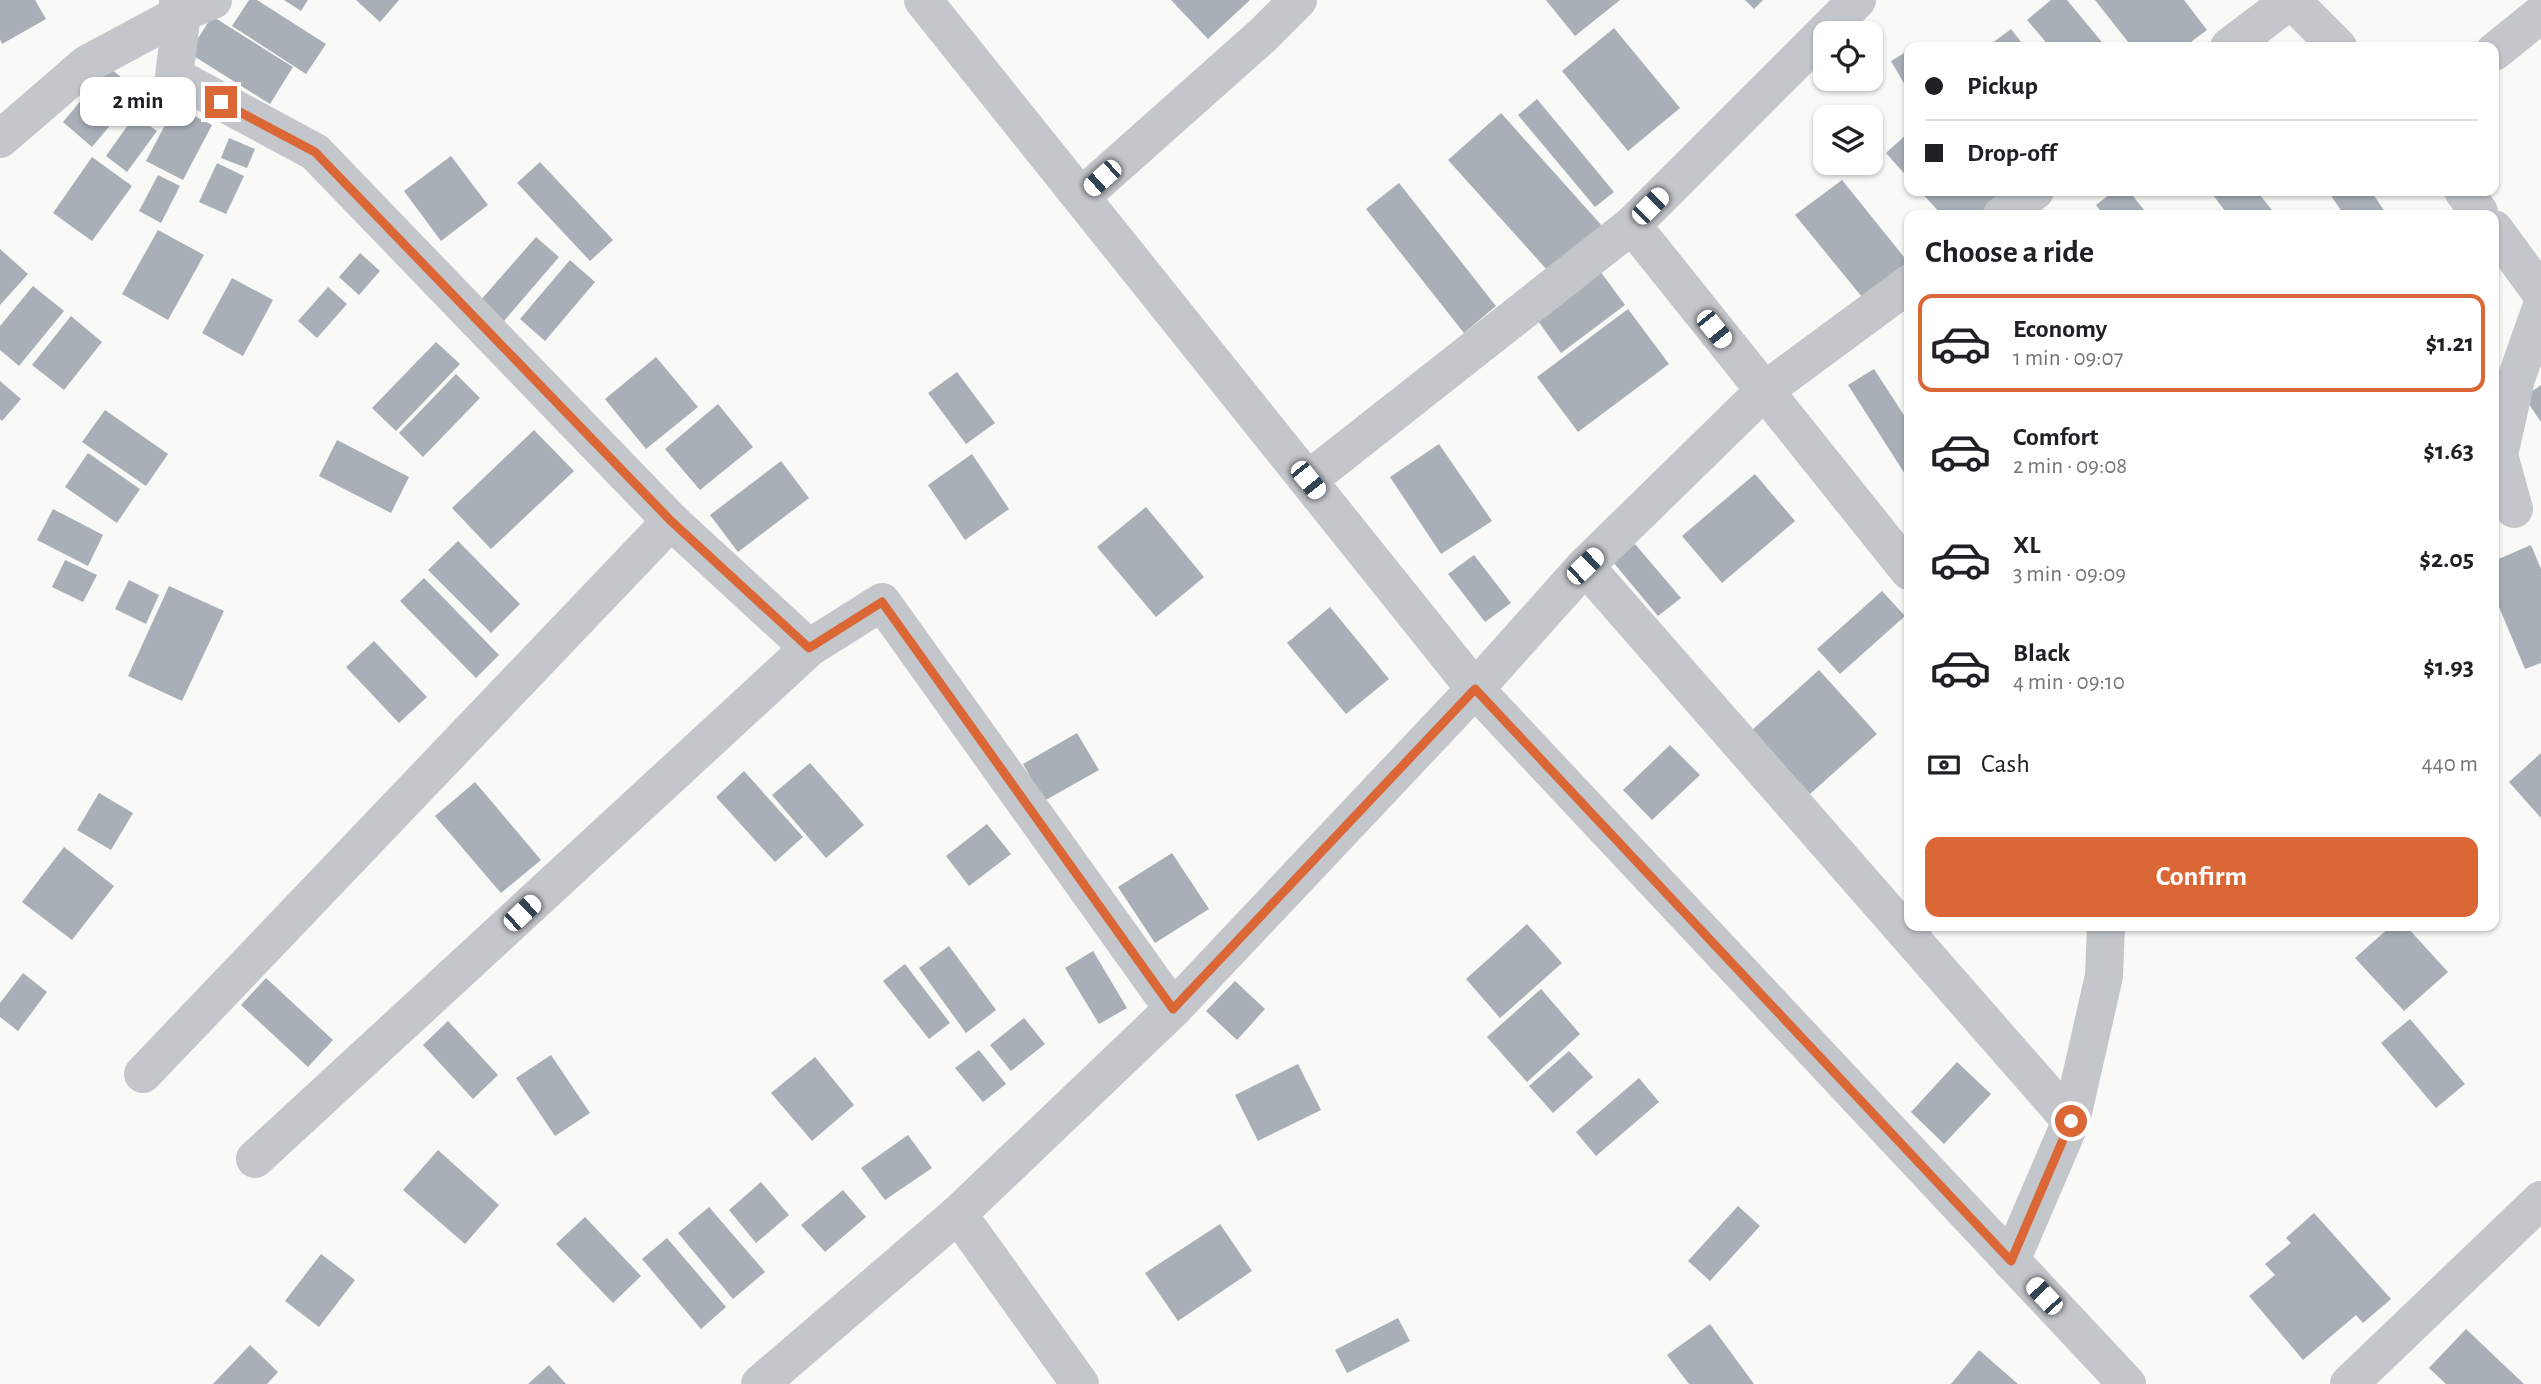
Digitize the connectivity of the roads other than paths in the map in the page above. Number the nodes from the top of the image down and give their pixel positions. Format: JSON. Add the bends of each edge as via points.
{"nodes":[{"id":1,"x":1298,"y":0,"type":"edge"},
{"id":2,"x":1857,"y":0,"type":"edge"},
{"id":3,"x":2291,"y":0,"type":"edge"},
{"id":4,"x":932,"y":3,"type":"edge"},
{"id":5,"x":191,"y":4,"type":"edge"},
{"id":6,"x":2541,"y":14,"type":"edge"},
{"id":7,"x":2236,"y":42,"type":"edge"},
{"id":8,"x":2333,"y":42,"type":"edge"},
{"id":9,"x":2499,"y":48,"type":"edge"},
{"id":10,"x":0,"y":138,"type":"edge"},
{"id":11,"x":1082,"y":196,"type":"junction"},
{"id":12,"x":2028,"y":196,"type":"edge"},
{"id":13,"x":2009,"y":210,"type":"edge"},
{"id":14,"x":1632,"y":225,"type":"junction"},
{"id":15,"x":2499,"y":238,"type":"edge"},
{"id":16,"x":1904,"y":288,"type":"edge"},
{"id":17,"x":2541,"y":293,"type":"edge"},
{"id":18,"x":2541,"y":308,"type":"edge"},
{"id":19,"x":1764,"y":391,"type":"junction"},
{"id":20,"x":1308,"y":480,"type":"junction"},
{"id":21,"x":2516,"y":509,"type":"edge"},
{"id":22,"x":671,"y":521,"type":"junction"},
{"id":23,"x":1904,"y":565,"type":"edge"},
{"id":24,"x":1585,"y":566,"type":"junction"},
{"id":25,"x":809,"y":648,"type":"junction"},
{"id":26,"x":1475,"y":689,"type":"junction"},
{"id":27,"x":1904,"y":930,"type":"edge"},
{"id":28,"x":1905,"y":931,"type":"edge"},
{"id":29,"x":2106,"y":931,"type":"edge"},
{"id":30,"x":1173,"y":1009,"type":"junction"},
{"id":31,"x":143,"y":1073,"type":"dead end"},
{"id":32,"x":2071,"y":1121,"type":"junction"},
{"id":33,"x":255,"y":1159,"type":"dead end"},
{"id":34,"x":2541,"y":1200,"type":"edge"},
{"id":35,"x":958,"y":1214,"type":"junction"},
{"id":36,"x":2011,"y":1261,"type":"junction"},
{"id":37,"x":760,"y":1384,"type":"edge"},
{"id":38,"x":1080,"y":1384,"type":"edge"},
{"id":39,"x":2127,"y":1384,"type":"edge"},
{"id":40,"x":2348,"y":1384,"type":"edge"}],
"edges":[{"from":1,"to":11,"type":"street"},
{"from":2,"to":14,"type":"street"},
{"from":3,"to":7,"type":"street"},
{"from":3,"to":8,"type":"street"},
{"from":4,"to":11,"type":"street"},
{"from":5,"to":10,"type":"street","via":[[86,64]]},
{"from":5,"to":22,"type":"street","via":[[174,76],[315,152]]},
{"from":6,"to":9,"type":"street"},
{"from":11,"to":20,"type":"street"},
{"from":12,"to":13,"type":"street"},
{"from":14,"to":19,"type":"street"},
{"from":14,"to":20,"type":"street"},
{"from":15,"to":17,"type":"street"},
{"from":16,"to":19,"type":"street"},
{"from":18,"to":21,"type":"street","via":[[2516,379],[2499,455]]},
{"from":19,"to":23,"type":"street"},
{"from":19,"to":24,"type":"street"},
{"from":20,"to":26,"type":"street"},
{"from":22,"to":25,"type":"street"},
{"from":22,"to":31,"type":"street"},
{"from":24,"to":26,"type":"street"},
{"from":24,"to":27,"type":"street"},
{"from":25,"to":30,"type":"street","via":[[882,602]]},
{"from":25,"to":33,"type":"street"},
{"from":26,"to":30,"type":"street"},
{"from":26,"to":36,"type":"street"},
{"from":28,"to":32,"type":"street"},
{"from":29,"to":32,"type":"street","via":[[2104,976]]},
{"from":30,"to":35,"type":"street"},
{"from":32,"to":36,"type":"street"},
{"from":34,"to":40,"type":"street"},
{"from":35,"to":37,"type":"street"},
{"from":35,"to":38,"type":"street"},
{"from":36,"to":39,"type":"street"}]}
